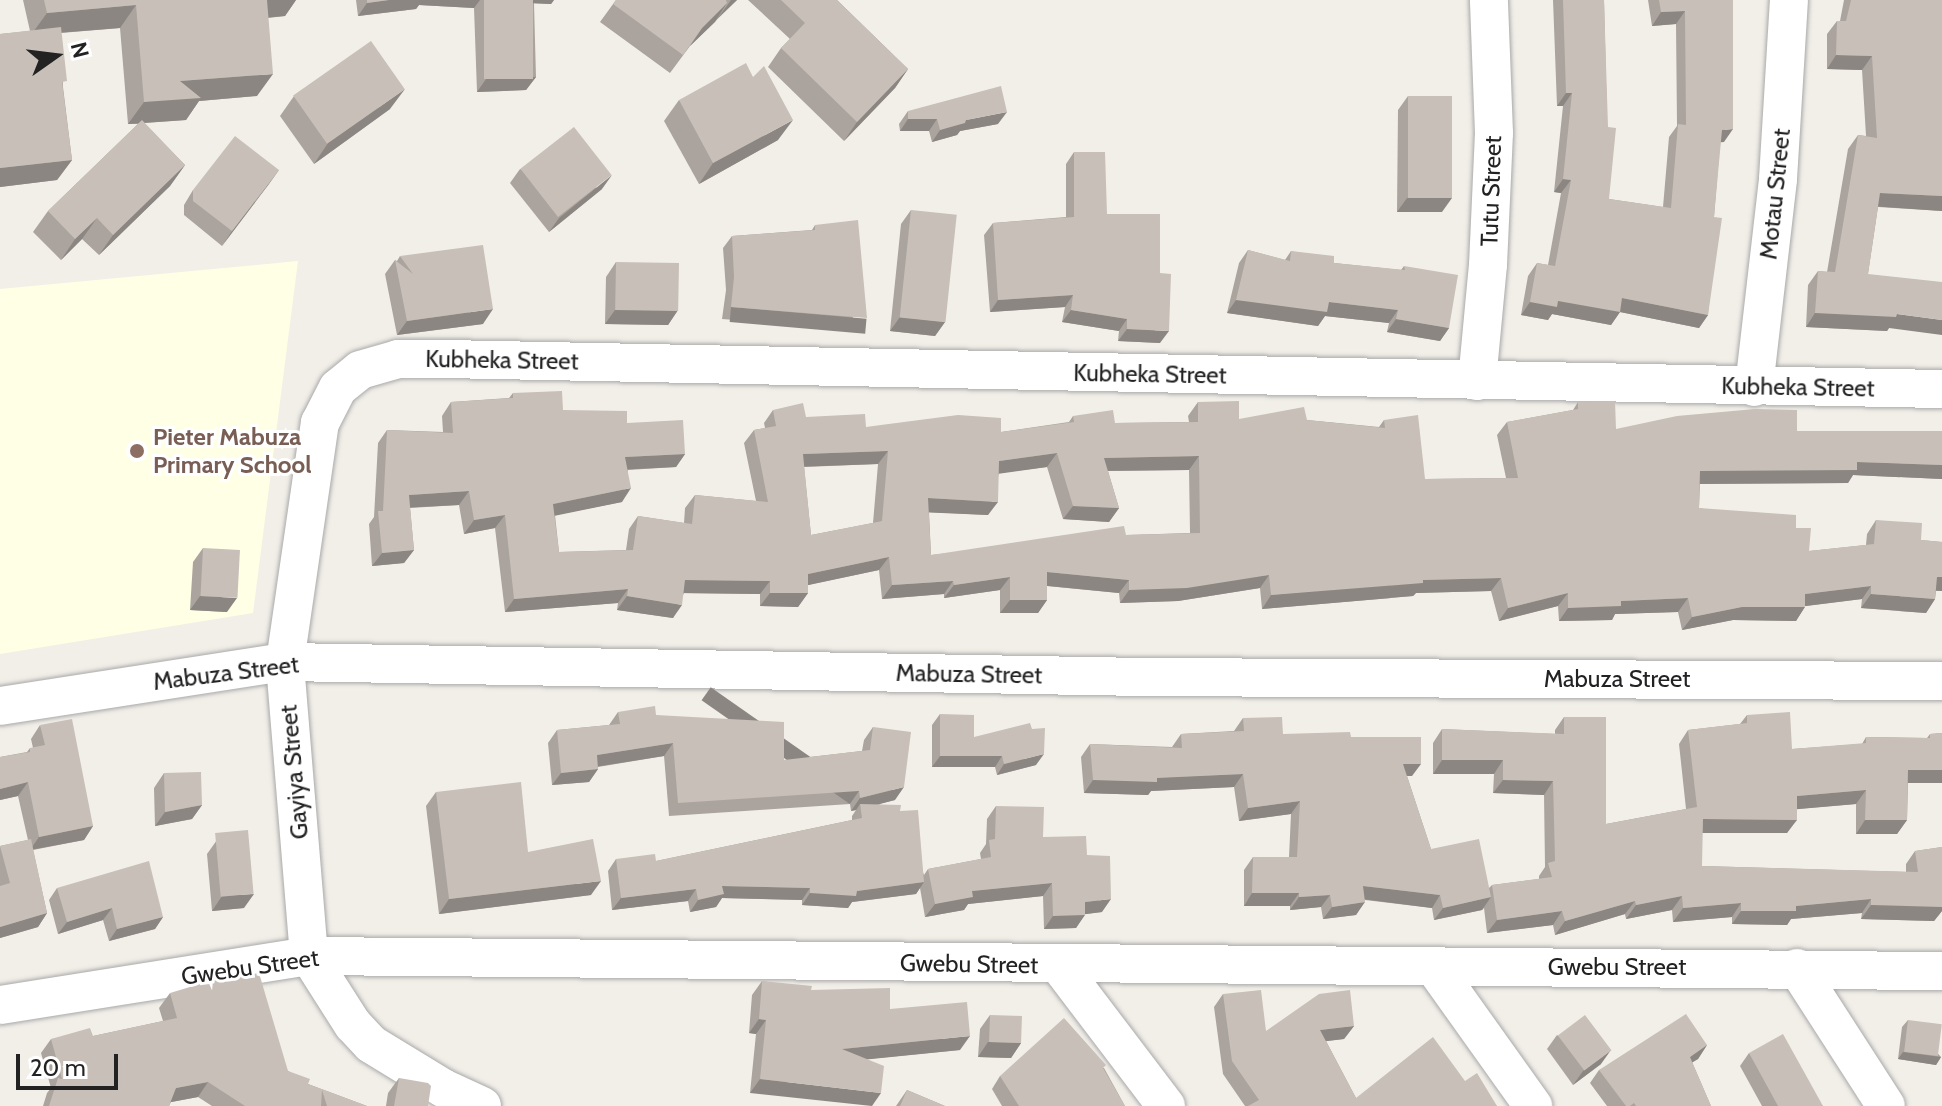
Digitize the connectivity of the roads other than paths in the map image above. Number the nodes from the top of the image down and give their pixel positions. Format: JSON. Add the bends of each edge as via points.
{"nodes":[{"id":1,"x":1489,"y":0,"type":"edge"},
{"id":2,"x":1789,"y":0,"type":"edge"},
{"id":3,"x":360,"y":370,"type":"joint"},
{"id":4,"x":1477,"y":381,"type":"junction"},
{"id":5,"x":1754,"y":387,"type":"junction"},
{"id":6,"x":1942,"y":389,"type":"edge"},
{"id":7,"x":285,"y":662,"type":"junction"},
{"id":8,"x":1942,"y":681,"type":"edge"},
{"id":9,"x":0,"y":706,"type":"edge"},
{"id":10,"x":309,"y":956,"type":"junction"},
{"id":11,"x":1059,"y":965,"type":"junction"},
{"id":12,"x":1434,"y":967,"type":"junction"},
{"id":13,"x":1797,"y":968,"type":"junction"},
{"id":14,"x":1942,"y":971,"type":"edge"},
{"id":15,"x":0,"y":1005,"type":"edge"},
{"id":16,"x":482,"y":1106,"type":"edge"},
{"id":17,"x":1166,"y":1106,"type":"edge"},
{"id":18,"x":1533,"y":1106,"type":"edge"},
{"id":19,"x":1886,"y":1106,"type":"edge"}],
"edges":[{"from":1,"to":4,"type":"street","name":"Tutu Street","via":[[1494,133]]},
{"from":2,"to":5,"type":"street","name":"Motau Street","via":[[1778,179]]},
{"from":3,"to":4,"type":"street","name":"Kubheka Street","via":[[398,359],[445,359]]},
{"from":3,"to":7,"type":"street","name":"Gayiya Street","via":[[338,388],[320,423]]},
{"from":4,"to":5,"type":"street","name":"Kubheka Street"},
{"from":5,"to":6,"type":"street","name":"Kubheka Street"},
{"from":7,"to":8,"type":"street","name":"Mabuza Street","via":[[1157,677]]},
{"from":7,"to":9,"type":"street","name":"Mabuza Street"},
{"from":7,"to":10,"type":"street","name":"Gayiya Street"},
{"from":10,"to":11,"type":"street","name":"Gwebu Street"},
{"from":10,"to":15,"type":"street","name":"Gwebu Street"},
{"from":10,"to":16,"type":"street","name":"Gayiya Street","via":[[371,1044]]},
{"from":11,"to":12,"type":"street","name":"Gwebu Street"},
{"from":11,"to":17,"type":"street"},
{"from":12,"to":13,"type":"street","name":"Gwebu Street"},
{"from":12,"to":18,"type":"street"},
{"from":13,"to":14,"type":"street","name":"Gwebu Street"},
{"from":13,"to":19,"type":"street"}]}
